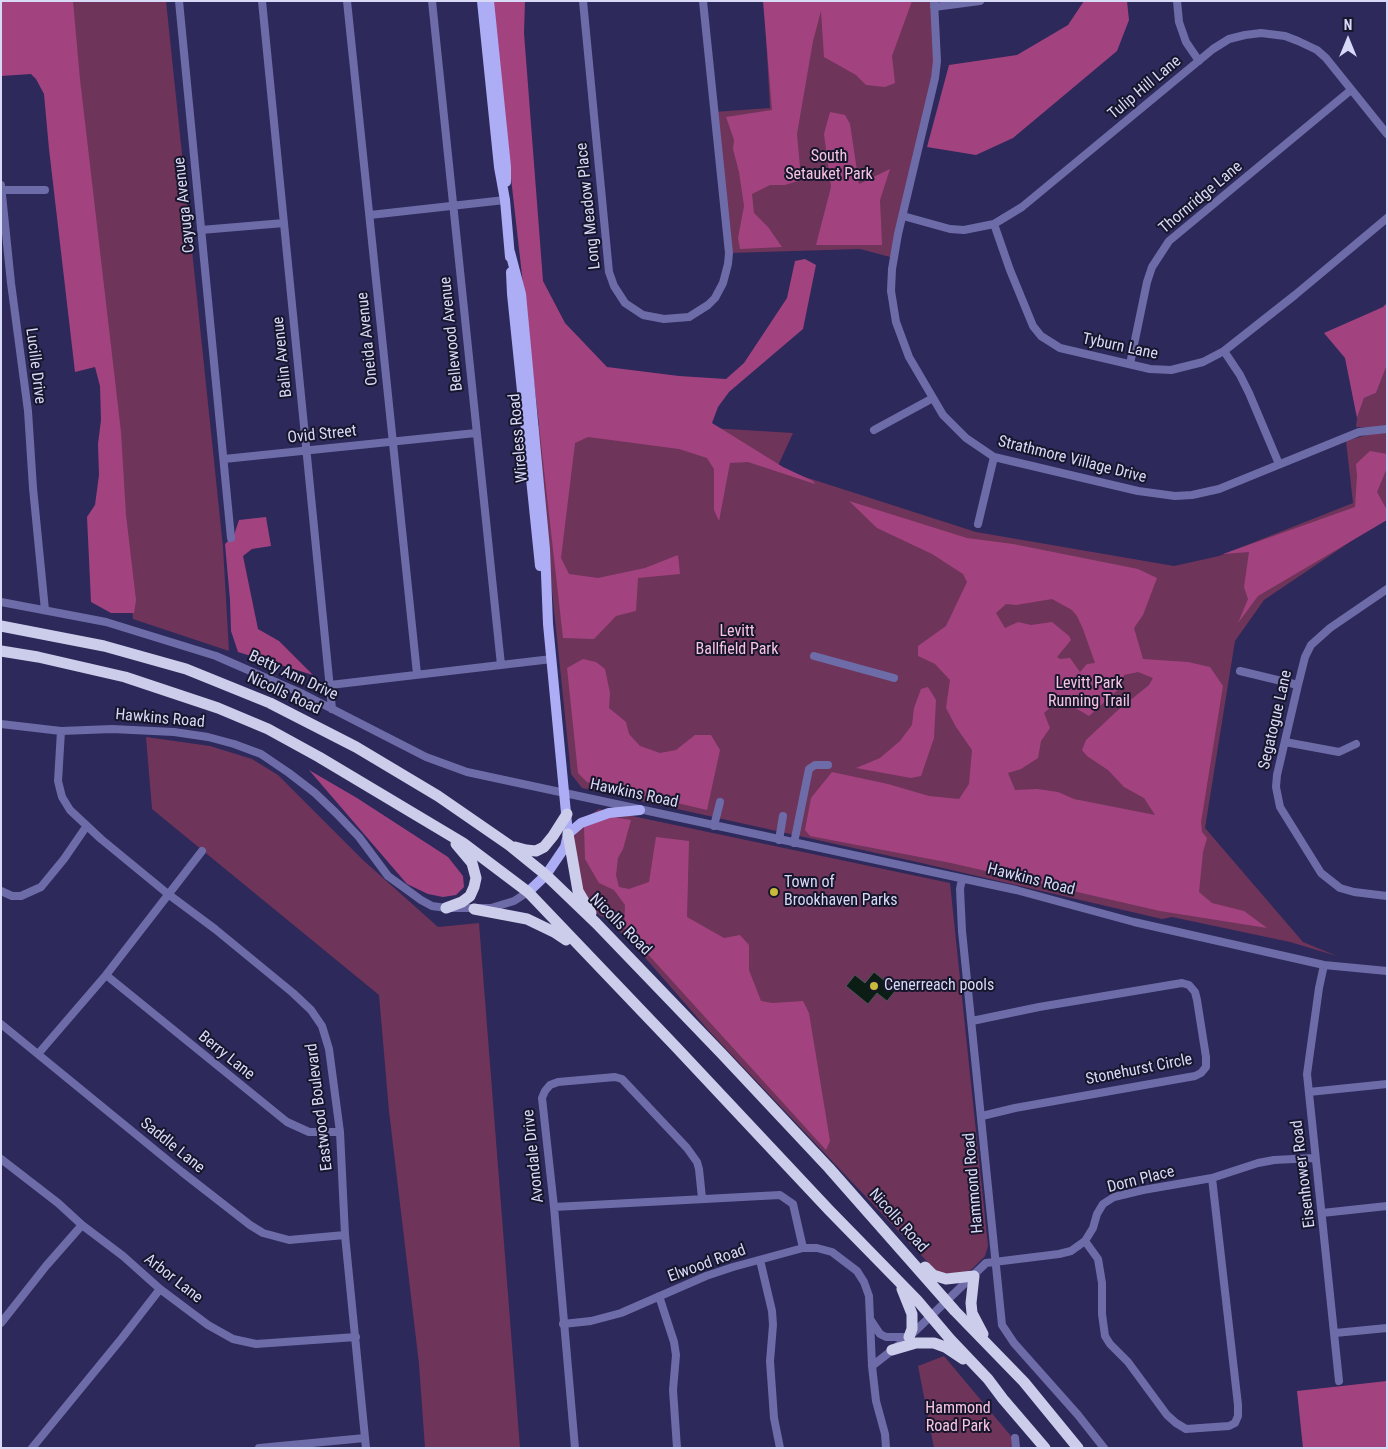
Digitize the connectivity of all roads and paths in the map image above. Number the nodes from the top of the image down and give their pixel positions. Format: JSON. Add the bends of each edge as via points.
{"nodes":[{"id":1,"x":179,"y":1,"type":"edge"},
{"id":2,"x":262,"y":1,"type":"edge"},
{"id":3,"x":347,"y":1,"type":"edge"},
{"id":4,"x":432,"y":1,"type":"edge"},
{"id":5,"x":482,"y":1,"type":"edge"},
{"id":6,"x":489,"y":1,"type":"edge"},
{"id":7,"x":583,"y":1,"type":"edge"},
{"id":8,"x":703,"y":1,"type":"edge"},
{"id":9,"x":980,"y":1,"type":"edge"},
{"id":10,"x":1177,"y":1,"type":"edge"},
{"id":11,"x":934,"y":4,"type":"edge"},
{"id":12,"x":1199,"y":61,"type":"junction"},
{"id":13,"x":1351,"y":90,"type":"junction"},
{"id":14,"x":1387,"y":134,"type":"edge"},
{"id":15,"x":1,"y":185,"type":"edge"},
{"id":16,"x":2,"y":190,"type":"edge"},
{"id":17,"x":45,"y":190,"type":"dead end"},
{"id":18,"x":505,"y":200,"type":"junction"},
{"id":19,"x":453,"y":206,"type":"junction"},
{"id":20,"x":370,"y":215,"type":"junction"},
{"id":21,"x":903,"y":216,"type":"junction"},
{"id":22,"x":1387,"y":218,"type":"edge"},
{"id":23,"x":284,"y":223,"type":"junction"},
{"id":24,"x":994,"y":224,"type":"junction"},
{"id":25,"x":201,"y":230,"type":"junction"},
{"id":26,"x":4,"y":251,"type":"edge"},
{"id":27,"x":1224,"y":351,"type":"junction"},
{"id":28,"x":1130,"y":364,"type":"junction"},
{"id":29,"x":933,"y":398,"type":"junction"},
{"id":30,"x":1387,"y":429,"type":"edge"},
{"id":31,"x":874,"y":430,"type":"dead end"},
{"id":32,"x":476,"y":433,"type":"junction"},
{"id":33,"x":392,"y":442,"type":"junction"},
{"id":34,"x":306,"y":451,"type":"junction"},
{"id":35,"x":994,"y":457,"type":"junction"},
{"id":36,"x":224,"y":459,"type":"junction"},
{"id":37,"x":1279,"y":464,"type":"junction"},
{"id":38,"x":978,"y":524,"type":"dead end"},
{"id":39,"x":231,"y":538,"type":"dead end"},
{"id":40,"x":1387,"y":589,"type":"edge"},
{"id":41,"x":1,"y":602,"type":"edge"},
{"id":42,"x":45,"y":610,"type":"junction"},
{"id":43,"x":1,"y":626,"type":"edge"},
{"id":44,"x":1,"y":651,"type":"edge"},
{"id":45,"x":814,"y":656,"type":"dead end"},
{"id":46,"x":552,"y":659,"type":"junction"},
{"id":47,"x":501,"y":665,"type":"junction"},
{"id":48,"x":1240,"y":671,"type":"dead end"},
{"id":49,"x":417,"y":674,"type":"junction"},
{"id":50,"x":894,"y":678,"type":"dead end"},
{"id":51,"x":330,"y":685,"type":"junction"},
{"id":52,"x":1298,"y":685,"type":"junction"},
{"id":53,"x":332,"y":709,"type":"junction"},
{"id":54,"x":1,"y":724,"type":"edge"},
{"id":55,"x":62,"y":732,"type":"junction"},
{"id":56,"x":1285,"y":742,"type":"junction"},
{"id":57,"x":1356,"y":744,"type":"dead end"},
{"id":58,"x":828,"y":765,"type":"dead end"},
{"id":59,"x":565,"y":794,"type":"junction"},
{"id":60,"x":720,"y":802,"type":"dead end"},
{"id":61,"x":640,"y":810,"type":"junction"},
{"id":62,"x":567,"y":814,"type":"junction"},
{"id":63,"x":783,"y":816,"type":"dead end"},
{"id":64,"x":714,"y":826,"type":"junction"},
{"id":65,"x":86,"y":827,"type":"junction"},
{"id":66,"x":449,"y":834,"type":"junction"},
{"id":67,"x":568,"y":834,"type":"junction"},
{"id":68,"x":779,"y":840,"type":"junction"},
{"id":69,"x":794,"y":843,"type":"junction"},
{"id":70,"x":509,"y":845,"type":"junction"},
{"id":71,"x":202,"y":851,"type":"dead end"},
{"id":72,"x":546,"y":876,"type":"junction"},
{"id":73,"x":962,"y":879,"type":"junction"},
{"id":74,"x":1,"y":891,"type":"edge"},
{"id":75,"x":528,"y":892,"type":"junction"},
{"id":76,"x":168,"y":894,"type":"junction"},
{"id":77,"x":1387,"y":896,"type":"edge"},
{"id":78,"x":446,"y":908,"type":"junction"},
{"id":79,"x":474,"y":909,"type":"junction"},
{"id":80,"x":596,"y":923,"type":"junction"},
{"id":81,"x":583,"y":951,"type":"junction"},
{"id":82,"x":1324,"y":965,"type":"junction"},
{"id":83,"x":1387,"y":972,"type":"edge"},
{"id":84,"x":106,"y":975,"type":"junction"},
{"id":85,"x":972,"y":1020,"type":"junction"},
{"id":86,"x":1,"y":1024,"type":"edge"},
{"id":87,"x":38,"y":1054,"type":"junction"},
{"id":88,"x":1387,"y":1084,"type":"edge"},
{"id":89,"x":1308,"y":1092,"type":"junction"},
{"id":90,"x":982,"y":1116,"type":"junction"},
{"id":91,"x":340,"y":1132,"type":"junction"},
{"id":92,"x":1314,"y":1158,"type":"junction"},
{"id":93,"x":1,"y":1159,"type":"edge"},
{"id":94,"x":1212,"y":1178,"type":"junction"},
{"id":95,"x":702,"y":1198,"type":"junction"},
{"id":96,"x":1387,"y":1206,"type":"edge"},
{"id":97,"x":554,"y":1207,"type":"junction"},
{"id":98,"x":1322,"y":1213,"type":"junction"},
{"id":99,"x":82,"y":1225,"type":"junction"},
{"id":100,"x":345,"y":1235,"type":"junction"},
{"id":101,"x":1085,"y":1241,"type":"junction"},
{"id":102,"x":803,"y":1248,"type":"junction"},
{"id":103,"x":900,"y":1248,"type":"junction"},
{"id":104,"x":760,"y":1260,"type":"junction"},
{"id":105,"x":996,"y":1262,"type":"junction"},
{"id":106,"x":974,"y":1276,"type":"junction"},
{"id":107,"x":899,"y":1283,"type":"junction"},
{"id":108,"x":160,"y":1289,"type":"junction"},
{"id":109,"x":659,"y":1296,"type":"junction"},
{"id":110,"x":947,"y":1300,"type":"junction"},
{"id":111,"x":931,"y":1316,"type":"junction"},
{"id":112,"x":870,"y":1319,"type":"junction"},
{"id":113,"x":1,"y":1323,"type":"edge"},
{"id":114,"x":563,"y":1324,"type":"junction"},
{"id":115,"x":1387,"y":1328,"type":"edge"},
{"id":116,"x":1335,"y":1333,"type":"junction"},
{"id":117,"x":909,"y":1336,"type":"junction"},
{"id":118,"x":356,"y":1337,"type":"junction"},
{"id":119,"x":990,"y":1347,"type":"junction"},
{"id":120,"x":892,"y":1350,"type":"junction"},
{"id":121,"x":872,"y":1366,"type":"junction"},
{"id":122,"x":982,"y":1372,"type":"junction"},
{"id":123,"x":1339,"y":1381,"type":"dead end"},
{"id":124,"x":365,"y":1438,"type":"junction"},
{"id":125,"x":1015,"y":1438,"type":"dead end"},
{"id":126,"x":32,"y":1448,"type":"edge"},
{"id":127,"x":259,"y":1448,"type":"edge"},
{"id":128,"x":366,"y":1448,"type":"edge"},
{"id":129,"x":575,"y":1448,"type":"edge"},
{"id":130,"x":677,"y":1448,"type":"edge"},
{"id":131,"x":780,"y":1448,"type":"edge"},
{"id":132,"x":886,"y":1448,"type":"edge"},
{"id":133,"x":1016,"y":1448,"type":"edge"},
{"id":134,"x":1045,"y":1448,"type":"edge"},
{"id":135,"x":1078,"y":1448,"type":"edge"},
{"id":136,"x":1104,"y":1448,"type":"edge"}],
"edges":[{"from":1,"to":25,"type":"street","name":"Cayuga Avenue"},
{"from":2,"to":23,"type":"street","name":"Balin Avenue"},
{"from":3,"to":20,"type":"street","name":"Oneida Avenue"},
{"from":4,"to":19,"type":"street","name":"Bellewood Avenue"},
{"from":5,"to":18,"type":"main road","name":"Wireless Road","via":[[498,167]]},
{"from":6,"to":18,"type":"main road","name":"Wireless Road","via":[[506,167]]},
{"from":7,"to":8,"type":"street","name":"Long Meadow Place","via":[[609,272],[625,303],[643,314],[664,319],[689,317],[715,298],[728,264]]},
{"from":9,"to":11,"type":"street"},
{"from":10,"to":12,"type":"street","via":[[1179,22],[1186,42]]},
{"from":11,"to":21,"type":"street","name":"Strathmore Village Drive","via":[[935,78]]},
{"from":12,"to":13,"type":"street","name":"Tulip Hill Lane","via":[[1229,39],[1261,33],[1285,36],[1317,50]]},
{"from":12,"to":24,"type":"street","name":"Tulip Hill Lane","via":[[1022,207]]},
{"from":13,"to":14,"type":"street","name":"Tulip Hill Lane"},
{"from":13,"to":28,"type":"street","name":"Thornridge Lane","via":[[1163,248],[1147,282]]},
{"from":15,"to":16,"type":"street","name":"Lucille Drive"},
{"from":16,"to":17,"type":"street"},
{"from":16,"to":26,"type":"street","name":"Lucille Drive"},
{"from":18,"to":19,"type":"street"},
{"from":18,"to":46,"type":"main road","name":"Wireless Road","via":[[537,548]]},
{"from":19,"to":20,"type":"street"},
{"from":19,"to":32,"type":"street","name":"Bellewood Avenue"},
{"from":20,"to":33,"type":"street","name":"Oneida Avenue"},
{"from":21,"to":24,"type":"street","name":"Tulip Hill Lane","via":[[950,229],[964,230]]},
{"from":21,"to":29,"type":"street","name":"Strathmore Village Drive","via":[[892,269],[893,311],[908,357]]},
{"from":22,"to":27,"type":"street","name":"Tyburn Lane"},
{"from":23,"to":25,"type":"street"},
{"from":23,"to":34,"type":"street","name":"Balin Avenue"},
{"from":24,"to":28,"type":"street","name":"Tyburn Lane","via":[[1036,331],[1060,348]]},
{"from":25,"to":36,"type":"street","name":"Cayuga Avenue"},
{"from":26,"to":42,"type":"street","name":"Lucille Drive","via":[[28,411],[32,488]]},
{"from":27,"to":28,"type":"street","name":"Tyburn Lane","via":[[1202,362],[1171,370]]},
{"from":27,"to":37,"type":"street","via":[[1249,393]]},
{"from":29,"to":31,"type":"street"},
{"from":29,"to":35,"type":"street","name":"Strathmore Village Drive","via":[[943,415],[959,431]]},
{"from":30,"to":37,"type":"street","name":"Strathmore Village Drive","via":[[1359,432]]},
{"from":32,"to":33,"type":"street","name":"Ovid Street"},
{"from":32,"to":47,"type":"street","name":"Bellewood Avenue"},
{"from":33,"to":34,"type":"street","name":"Ovid Street"},
{"from":33,"to":49,"type":"street","name":"Oneida Avenue"},
{"from":34,"to":36,"type":"street","name":"Ovid Street"},
{"from":34,"to":51,"type":"street","name":"Balin Avenue"},
{"from":35,"to":37,"type":"street","name":"Strathmore Village Drive","via":[[1138,491],[1175,496],[1219,489]]},
{"from":35,"to":38,"type":"street"},
{"from":36,"to":39,"type":"street"},
{"from":40,"to":52,"type":"street","name":"Segatogue Lane","via":[[1330,628],[1311,646]]},
{"from":41,"to":42,"type":"street","name":"Betty Ann Drive"},
{"from":42,"to":53,"type":"street","name":"Betty Ann Drive","via":[[106,622],[193,648]]},
{"from":43,"to":70,"type":"highway","name":"Nicolls Road","via":[[104,646],[186,669],[270,703],[356,747],[438,796]]},
{"from":44,"to":66,"type":"highway","via":[[125,677],[218,708],[319,757]]},
{"from":45,"to":50,"type":"street"},
{"from":46,"to":47,"type":"street"},
{"from":46,"to":59,"type":"main road","name":"Wireless Road"},
{"from":47,"to":49,"type":"street"},
{"from":48,"to":52,"type":"street"},
{"from":49,"to":51,"type":"street"},
{"from":51,"to":53,"type":"street","name":"Balin Avenue"},
{"from":52,"to":56,"type":"street","name":"Segatogue Lane"},
{"from":53,"to":59,"type":"street","name":"Betty Ann Drive","via":[[442,764]]},
{"from":54,"to":55,"type":"street","name":"Hawkins Road"},
{"from":55,"to":65,"type":"street","name":"Eastwood Boulevard","via":[[58,773],[60,789],[66,804]]},
{"from":55,"to":78,"type":"street","name":"Hawkins Road","via":[[112,729],[174,732],[226,741],[261,754],[336,812],[388,876],[421,900]]},
{"from":56,"to":57,"type":"street","via":[[1339,752]]},
{"from":56,"to":77,"type":"street","name":"Segatogue Lane","via":[[1276,775],[1277,798],[1321,873],[1340,888]]},
{"from":58,"to":69,"type":"street","via":[[815,764],[809,768]]},
{"from":59,"to":61,"type":"street","name":"Hawkins Road"},
{"from":59,"to":62,"type":"main road","name":"Hawkins Road"},
{"from":60,"to":64,"type":"street"},
{"from":61,"to":64,"type":"street","name":"Hawkins Road"},
{"from":61,"to":67,"type":"main road","via":[[609,813],[581,824]]},
{"from":62,"to":67,"type":"main road","name":"Hawkins Road"},
{"from":62,"to":70,"type":"highway","via":[[544,847],[526,850]]},
{"from":63,"to":68,"type":"street"},
{"from":64,"to":68,"type":"street","name":"Hawkins Road"},
{"from":65,"to":74,"type":"street","via":[[41,887],[21,896]]},
{"from":65,"to":76,"type":"street","name":"Eastwood Boulevard"},
{"from":66,"to":75,"type":"highway"},
{"from":66,"to":78,"type":"highway","via":[[472,863],[476,878],[470,896]]},
{"from":67,"to":72,"type":"main road","name":"Hawkins Road","via":[[565,847]]},
{"from":67,"to":80,"type":"highway","via":[[578,891]]},
{"from":68,"to":69,"type":"street","name":"Hawkins Road"},
{"from":69,"to":73,"type":"street","name":"Hawkins Road"},
{"from":70,"to":72,"type":"highway","name":"Nicolls Road"},
{"from":71,"to":76,"type":"street"},
{"from":72,"to":75,"type":"main road","name":"Hawkins Road"},
{"from":72,"to":80,"type":"highway","name":"Nicolls Road"},
{"from":73,"to":82,"type":"street","name":"Hawkins Road"},
{"from":73,"to":85,"type":"street","name":"Hammond Road","via":[[961,918]]},
{"from":75,"to":79,"type":"street","name":"Hawkins Road","via":[[514,901]]},
{"from":75,"to":81,"type":"highway"},
{"from":76,"to":84,"type":"street"},
{"from":76,"to":91,"type":"street","name":"Eastwood Boulevard","via":[[293,992],[316,1017],[330,1049]]},
{"from":78,"to":79,"type":"street","name":"Hawkins Road"},
{"from":79,"to":81,"type":"highway","via":[[527,920],[554,932]]},
{"from":80,"to":103,"type":"highway","name":"Nicolls Road","via":[[736,1068]]},
{"from":81,"to":107,"type":"highway"},
{"from":82,"to":83,"type":"street","name":"Hawkins Road"},
{"from":82,"to":89,"type":"street","name":"Eisenhower Road","via":[[1307,1064]]},
{"from":84,"to":87,"type":"street"},
{"from":84,"to":91,"type":"street","name":"Berry Lane","via":[[287,1122],[309,1132]]},
{"from":85,"to":90,"type":"street","name":"Hammond Road"},
{"from":85,"to":90,"type":"street","name":"Stonehurst Circle","via":[[1182,983],[1190,985],[1197,1000],[1206,1057],[1206,1067],[1194,1076]]},
{"from":86,"to":87,"type":"street","name":"Saddle Lane"},
{"from":87,"to":100,"type":"street","name":"Saddle Lane","via":[[263,1233],[289,1240]]},
{"from":88,"to":89,"type":"street"},
{"from":89,"to":92,"type":"street","name":"Eisenhower Road"},
{"from":90,"to":105,"type":"street","name":"Hammond Road"},
{"from":91,"to":100,"type":"street","name":"Eastwood Boulevard"},
{"from":92,"to":94,"type":"street","name":"Dorn Place","via":[[1258,1163]]},
{"from":92,"to":98,"type":"street","name":"Eisenhower Road"},
{"from":93,"to":99,"type":"street","name":"Arbor Lane"},
{"from":94,"to":101,"type":"street","name":"Dorn Place","via":[[1114,1197],[1103,1204]]},
{"from":94,"to":101,"type":"street","via":[[1238,1410],[1235,1423],[1229,1426],[1186,1429],[1176,1423],[1110,1344],[1102,1326],[1102,1283],[1098,1259]]},
{"from":95,"to":97,"type":"street"},
{"from":95,"to":97,"type":"street","name":"Avondale Drive","via":[[700,1168],[687,1148],[622,1079],[615,1077],[558,1082],[545,1091],[542,1098]]},
{"from":95,"to":102,"type":"street","via":[[780,1195],[793,1204]]},
{"from":96,"to":98,"type":"street"},
{"from":97,"to":114,"type":"street","name":"Avondale Drive"},
{"from":98,"to":116,"type":"street","name":"Eisenhower Road"},
{"from":99,"to":108,"type":"street","name":"Arbor Lane"},
{"from":99,"to":113,"type":"street"},
{"from":100,"to":118,"type":"street","name":"Eastwood Boulevard"},
{"from":101,"to":105,"type":"street","via":[[1060,1254]]},
{"from":102,"to":104,"type":"street","name":"Elwood Road"},
{"from":102,"to":112,"type":"street","name":"Elwood Road","via":[[832,1252],[857,1271],[869,1296]]},
{"from":103,"to":106,"type":"highway","via":[[933,1275],[946,1279]]},
{"from":103,"to":110,"type":"highway","name":"Nicolls Road"},
{"from":104,"to":109,"type":"street","name":"Elwood Road","via":[[706,1276]]},
{"from":104,"to":131,"type":"street","via":[[772,1311],[770,1361],[774,1418]]},
{"from":105,"to":106,"type":"street","via":[[986,1263]]},
{"from":105,"to":136,"type":"street","name":"Hammond Road","via":[[1002,1326]]},
{"from":106,"to":110,"type":"street"},
{"from":106,"to":119,"type":"highway","via":[[972,1313]]},
{"from":107,"to":111,"type":"highway"},
{"from":107,"to":117,"type":"highway","via":[[912,1314]]},
{"from":108,"to":118,"type":"street","name":"Arbor Lane","via":[[218,1332],[243,1342],[270,1344]]},
{"from":108,"to":126,"type":"street"},
{"from":109,"to":114,"type":"street","name":"Elwood Road","via":[[606,1317]]},
{"from":109,"to":130,"type":"street","via":[[676,1355],[673,1390]]},
{"from":110,"to":111,"type":"street"},
{"from":110,"to":119,"type":"highway","name":"Nicolls Road"},
{"from":111,"to":117,"type":"street"},
{"from":111,"to":122,"type":"highway"},
{"from":112,"to":117,"type":"street","via":[[886,1337]]},
{"from":112,"to":121,"type":"street"},
{"from":114,"to":129,"type":"street","name":"Avondale Drive"},
{"from":115,"to":116,"type":"street"},
{"from":116,"to":123,"type":"street","name":"Eisenhower Road"},
{"from":117,"to":120,"type":"street"},
{"from":118,"to":124,"type":"street","name":"Eastwood Boulevard"},
{"from":119,"to":135,"type":"highway","name":"Nicolls Road","via":[[1024,1382]]},
{"from":120,"to":121,"type":"street"},
{"from":120,"to":122,"type":"highway","via":[[916,1343],[934,1343]]},
{"from":121,"to":132,"type":"street"},
{"from":122,"to":134,"type":"highway"},
{"from":124,"to":127,"type":"street"},
{"from":124,"to":128,"type":"street","name":"Eastwood Boulevard"},
{"from":125,"to":133,"type":"street"}]}
